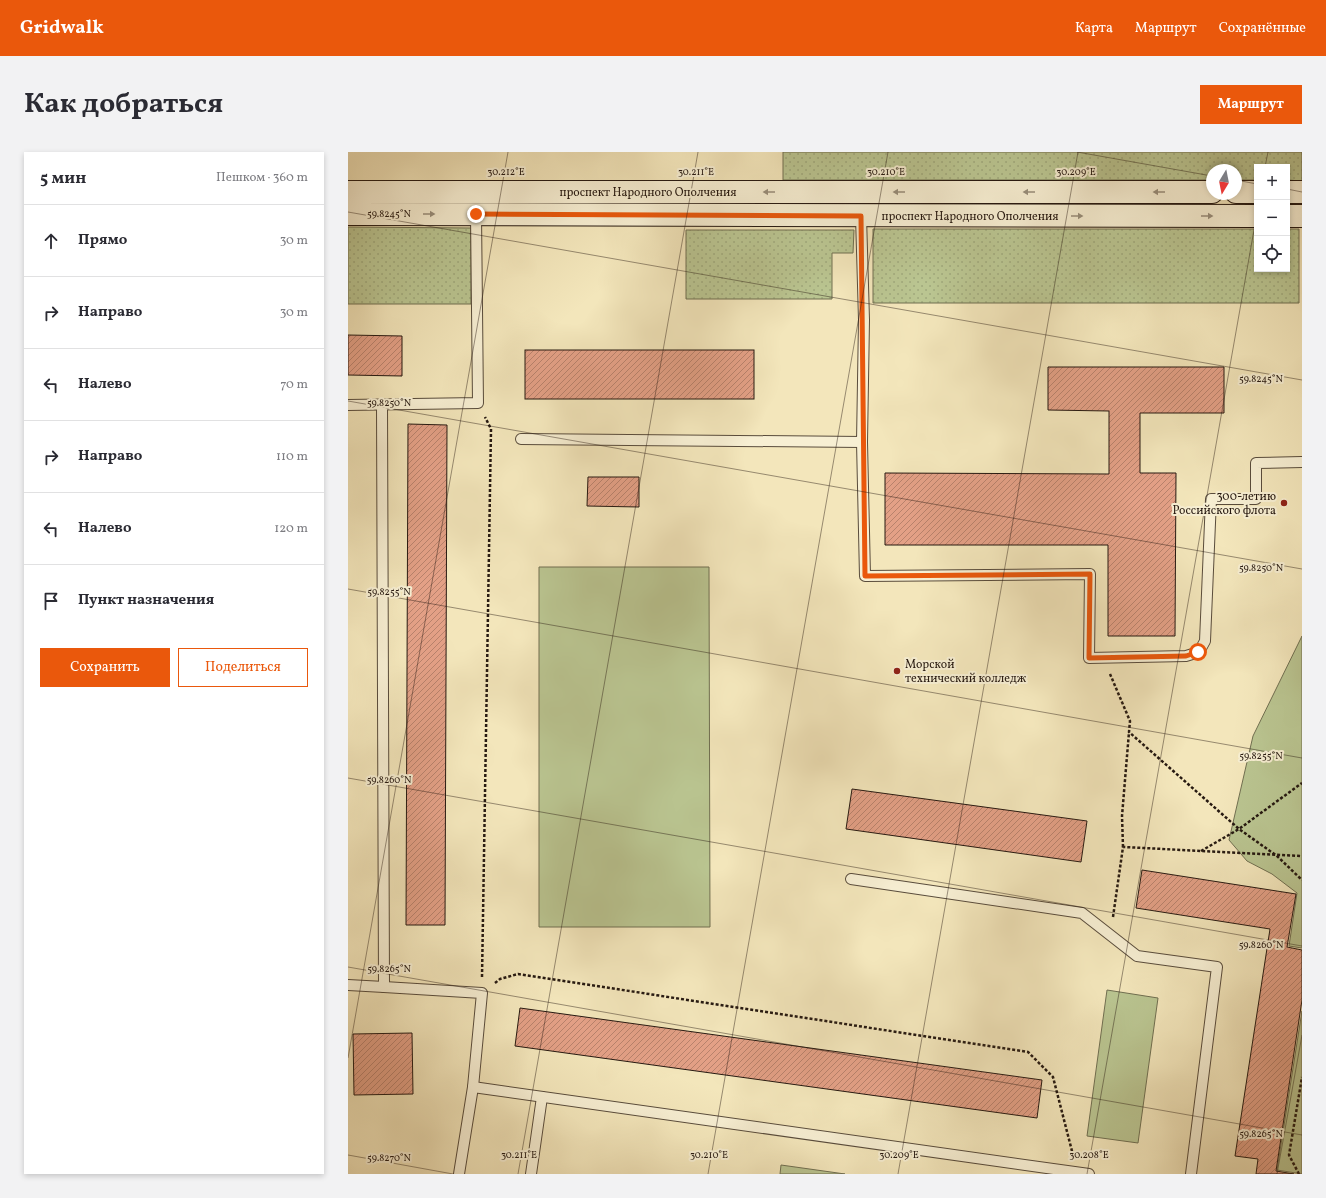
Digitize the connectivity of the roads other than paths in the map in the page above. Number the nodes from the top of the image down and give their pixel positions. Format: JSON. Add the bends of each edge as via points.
{"nodes":[{"id":1,"x":348,"y":192,"type":"edge"},
{"id":2,"x":1206,"y":192,"type":"edge"},
{"id":3,"x":1242,"y":192,"type":"edge"},
{"id":4,"x":1254,"y":192,"type":"edge"},
{"id":5,"x":1290,"y":192,"type":"edge"},
{"id":6,"x":1302,"y":192,"type":"edge"},
{"id":7,"x":348,"y":214,"type":"edge"},
{"id":8,"x":476,"y":214,"type":"junction"},
{"id":9,"x":861,"y":216,"type":"junction"},
{"id":10,"x":1254,"y":216,"type":"edge"},
{"id":11,"x":1290,"y":216,"type":"edge"},
{"id":12,"x":1302,"y":216,"type":"edge"},
{"id":13,"x":348,"y":405,"type":"edge"},
{"id":14,"x":382,"y":405,"type":"junction"},
{"id":15,"x":521,"y":439,"type":"dead end"},
{"id":16,"x":862,"y":442,"type":"junction"},
{"id":17,"x":1302,"y":462,"type":"edge"},
{"id":18,"x":851,"y":878,"type":"dead end"},
{"id":19,"x":348,"y":985,"type":"edge"},
{"id":20,"x":384,"y":987,"type":"junction"},
{"id":21,"x":473,"y":1087,"type":"junction"},
{"id":22,"x":542,"y":1097,"type":"junction"},
{"id":23,"x":459,"y":1174,"type":"edge"},
{"id":24,"x":531,"y":1174,"type":"edge"},
{"id":25,"x":1089,"y":1174,"type":"edge"},
{"id":26,"x":1191,"y":1174,"type":"edge"}],
"edges":[{"from":2,"to":1,"type":"main road","name":"проспект Народного Ополчения","one_way":true},
{"from":3,"to":4,"type":"main road"},
{"from":5,"to":6,"type":"main road"},
{"from":7,"to":8,"type":"main road","name":"проспект Народного Ополчения","one_way":true},
{"from":8,"to":9,"type":"main road","name":"проспект Народного Ополчения"},
{"from":8,"to":14,"type":"lane","via":[[478,403]]},
{"from":9,"to":10,"type":"main road","name":"проспект Народного Ополчения","one_way":true},
{"from":9,"to":16,"type":"lane","via":[[864,320]]},
{"from":11,"to":12,"type":"main road"},
{"from":13,"to":14,"type":"lane"},
{"from":14,"to":20,"type":"lane"},
{"from":15,"to":16,"type":"lane"},
{"from":16,"to":17,"type":"lane","via":[[865,576],[1090,574],[1089,658],[1186,656],[1198,652],[1205,641],[1211,499],[1256,499],[1256,463]]},
{"from":18,"to":26,"type":"lane","via":[[1082,913],[1137,956],[1217,967]]},
{"from":19,"to":20,"type":"lane"},
{"from":20,"to":21,"type":"lane","via":[[482,993]]},
{"from":21,"to":22,"type":"lane"},
{"from":21,"to":23,"type":"lane"},
{"from":22,"to":24,"type":"lane"},
{"from":22,"to":25,"type":"lane"}]}
